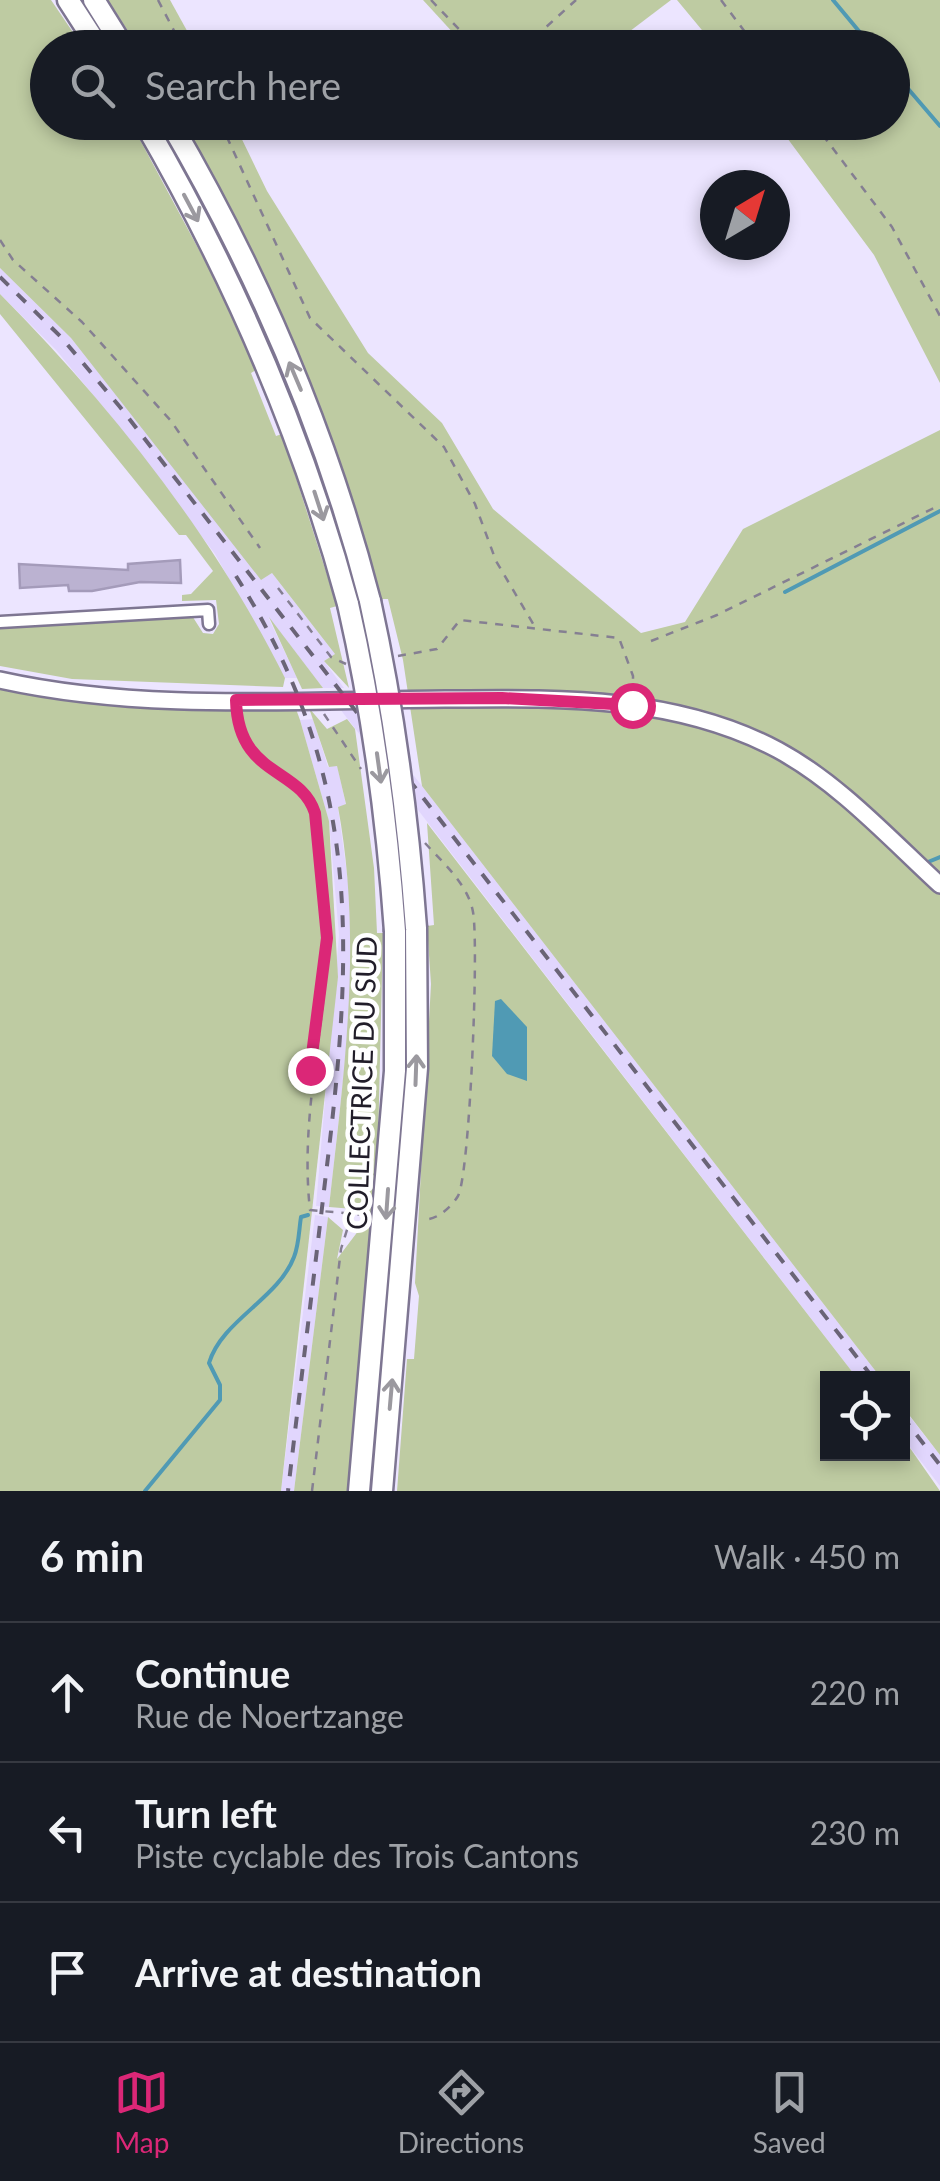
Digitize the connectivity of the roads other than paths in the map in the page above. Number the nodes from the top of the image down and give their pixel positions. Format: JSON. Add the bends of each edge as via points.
{"nodes":[{"id":1,"x":68,"y":0,"type":"edge"},
{"id":2,"x":94,"y":0,"type":"edge"},
{"id":3,"x":87,"y":30,"type":"edge"},
{"id":4,"x":113,"y":30,"type":"edge"},
{"id":5,"x":154,"y":140,"type":"edge"},
{"id":6,"x":180,"y":140,"type":"edge"},
{"id":7,"x":0,"y":622,"type":"edge"},
{"id":8,"x":208,"y":624,"type":"dead end"},
{"id":9,"x":0,"y":680,"type":"edge"},
{"id":10,"x":940,"y":885,"type":"edge"},
{"id":11,"x":406,"y":930,"type":"junction"},
{"id":12,"x":360,"y":1491,"type":"edge"},
{"id":13,"x":382,"y":1491,"type":"edge"}],
"edges":[{"from":1,"to":3,"type":"highway"},
{"from":2,"to":4,"type":"highway"},
{"from":5,"to":11,"type":"highway","name":"COLLECTRICE DU SUD","one_way":true,"bridge":true,"via":[[261,350],[318,502],[368,692]]},
{"from":11,"to":6,"type":"highway","name":"COLLECTRICE DU SUD","one_way":true,"bridge":true,"via":[[408,811],[370,601],[299,386],[245,262]]},
{"from":7,"to":8,"type":"street","via":[[208,610]]},
{"from":9,"to":10,"type":"main road","via":[[136,698],[594,701],[707,720],[808,769]]},
{"from":11,"to":12,"type":"highway","name":"COLLECTRICE DU SUD","one_way":true},
{"from":13,"to":11,"type":"highway","name":"COLLECTRICE DU SUD","one_way":true,"via":[[417,1068]]}]}
